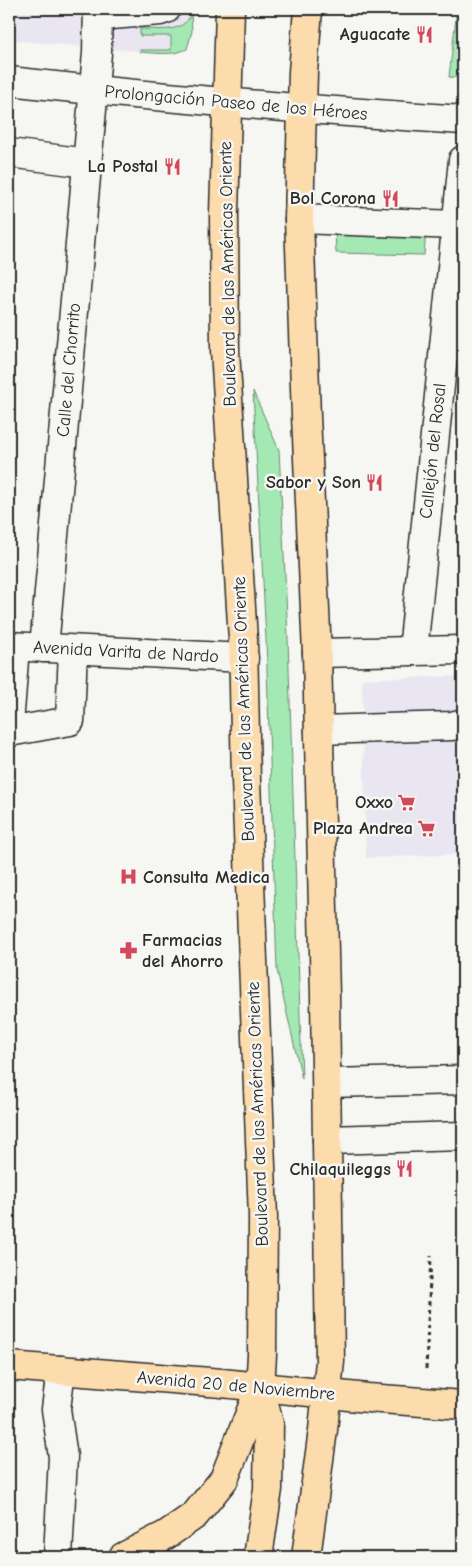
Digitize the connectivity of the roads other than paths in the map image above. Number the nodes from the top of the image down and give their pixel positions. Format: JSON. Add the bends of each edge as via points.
{"nodes":[{"id":1,"x":166,"y":9,"type":"edge"},
{"id":2,"x":230,"y":9,"type":"edge"},
{"id":3,"x":308,"y":9,"type":"edge"},
{"id":4,"x":99,"y":12,"type":"edge"},
{"id":5,"x":9,"y":81,"type":"edge"},
{"id":6,"x":94,"y":91,"type":"junction"},
{"id":7,"x":228,"y":103,"type":"junction"},
{"id":8,"x":302,"y":109,"type":"junction"},
{"id":9,"x":463,"y":120,"type":"edge"},
{"id":10,"x":9,"y":154,"type":"edge"},
{"id":11,"x":463,"y":160,"type":"edge"},
{"id":12,"x":87,"y":163,"type":"junction"},
{"id":13,"x":299,"y":219,"type":"junction"},
{"id":14,"x":457,"y":225,"type":"junction"},
{"id":15,"x":12,"y":646,"type":"edge"},
{"id":16,"x":44,"y":648,"type":"junction"},
{"id":17,"x":73,"y":650,"type":"junction"},
{"id":18,"x":463,"y":650,"type":"edge"},
{"id":19,"x":413,"y":651,"type":"junction"},
{"id":20,"x":317,"y":653,"type":"junction"},
{"id":21,"x":244,"y":658,"type":"junction"},
{"id":22,"x":463,"y":722,"type":"edge"},
{"id":23,"x":9,"y":725,"type":"edge"},
{"id":24,"x":319,"y":730,"type":"junction"},
{"id":25,"x":9,"y":732,"type":"edge"},
{"id":26,"x":463,"y":1080,"type":"edge"},
{"id":27,"x":327,"y":1083,"type":"junction"},
{"id":28,"x":463,"y":1136,"type":"edge"},
{"id":29,"x":327,"y":1140,"type":"junction"},
{"id":30,"x":9,"y":1366,"type":"edge"},
{"id":31,"x":61,"y":1370,"type":"junction"},
{"id":32,"x":260,"y":1388,"type":"junction"},
{"id":33,"x":327,"y":1394,"type":"junction"},
{"id":34,"x":463,"y":1405,"type":"edge"},
{"id":35,"x":58,"y":1547,"type":"edge"},
{"id":36,"x":122,"y":1557,"type":"edge"},
{"id":37,"x":258,"y":1557,"type":"edge"},
{"id":38,"x":306,"y":1557,"type":"edge"}],
"edges":[{"from":1,"to":4,"type":"street"},
{"from":2,"to":7,"type":"main road","name":"Boulevard de las Américas Oriente"},
{"from":3,"to":8,"type":"main road"},
{"from":4,"to":6,"type":"street","name":"Calle del Chorrito"},
{"from":5,"to":6,"type":"street","name":"Prolongación Paseo de los Héroes"},
{"from":6,"to":7,"type":"street","name":"Prolongación Paseo de los Héroes"},
{"from":6,"to":12,"type":"street","name":"Calle del Chorrito"},
{"from":7,"to":8,"type":"street","name":"Prolongación Paseo de los Héroes"},
{"from":7,"to":21,"type":"main road","name":"Boulevard de las Américas Oriente","via":[[224,214],[225,350]]},
{"from":8,"to":9,"type":"street","name":"Prolongación Paseo de los Héroes"},
{"from":8,"to":13,"type":"main road"},
{"from":10,"to":12,"type":"street"},
{"from":11,"to":14,"type":"street","name":"Callejón del Rosal"},
{"from":12,"to":16,"type":"street","name":"Calle del Chorrito"},
{"from":13,"to":14,"type":"street"},
{"from":13,"to":20,"type":"main road"},
{"from":14,"to":19,"type":"street","name":"Callejón del Rosal"},
{"from":15,"to":16,"type":"street","name":"Avenida Varita de Nardo"},
{"from":15,"to":23,"type":"street"},
{"from":16,"to":17,"type":"street","name":"Avenida Varita de Nardo"},
{"from":17,"to":21,"type":"street","name":"Avenida Varita de Nardo"},
{"from":17,"to":25,"type":"street","via":[[70,722]]},
{"from":18,"to":19,"type":"street"},
{"from":19,"to":20,"type":"street"},
{"from":20,"to":24,"type":"main road"},
{"from":21,"to":32,"type":"main road","name":"Boulevard de las Américas Oriente","via":[[263,1217]]},
{"from":22,"to":24,"type":"street","via":[[452,726]]},
{"from":24,"to":27,"type":"main road"},
{"from":26,"to":27,"type":"street"},
{"from":27,"to":29,"type":"main road"},
{"from":28,"to":29,"type":"street"},
{"from":29,"to":33,"type":"main road","via":[[330,1361]]},
{"from":30,"to":31,"type":"main road","name":"Avenida 20 de Noviembre"},
{"from":31,"to":32,"type":"main road","name":"Avenida 20 de Noviembre"},
{"from":31,"to":35,"type":"street","via":[[56,1409],[63,1457]]},
{"from":32,"to":33,"type":"main road","name":"Avenida 20 de Noviembre"},
{"from":32,"to":36,"type":"main road","via":[[224,1479],[195,1515],[166,1535]]},
{"from":32,"to":37,"type":"main road","name":"Boulevard de las Américas Oriente","via":[[269,1424],[268,1489]]},
{"from":33,"to":34,"type":"main road","name":"Avenida 20 de Noviembre"},
{"from":33,"to":38,"type":"main road"}]}
